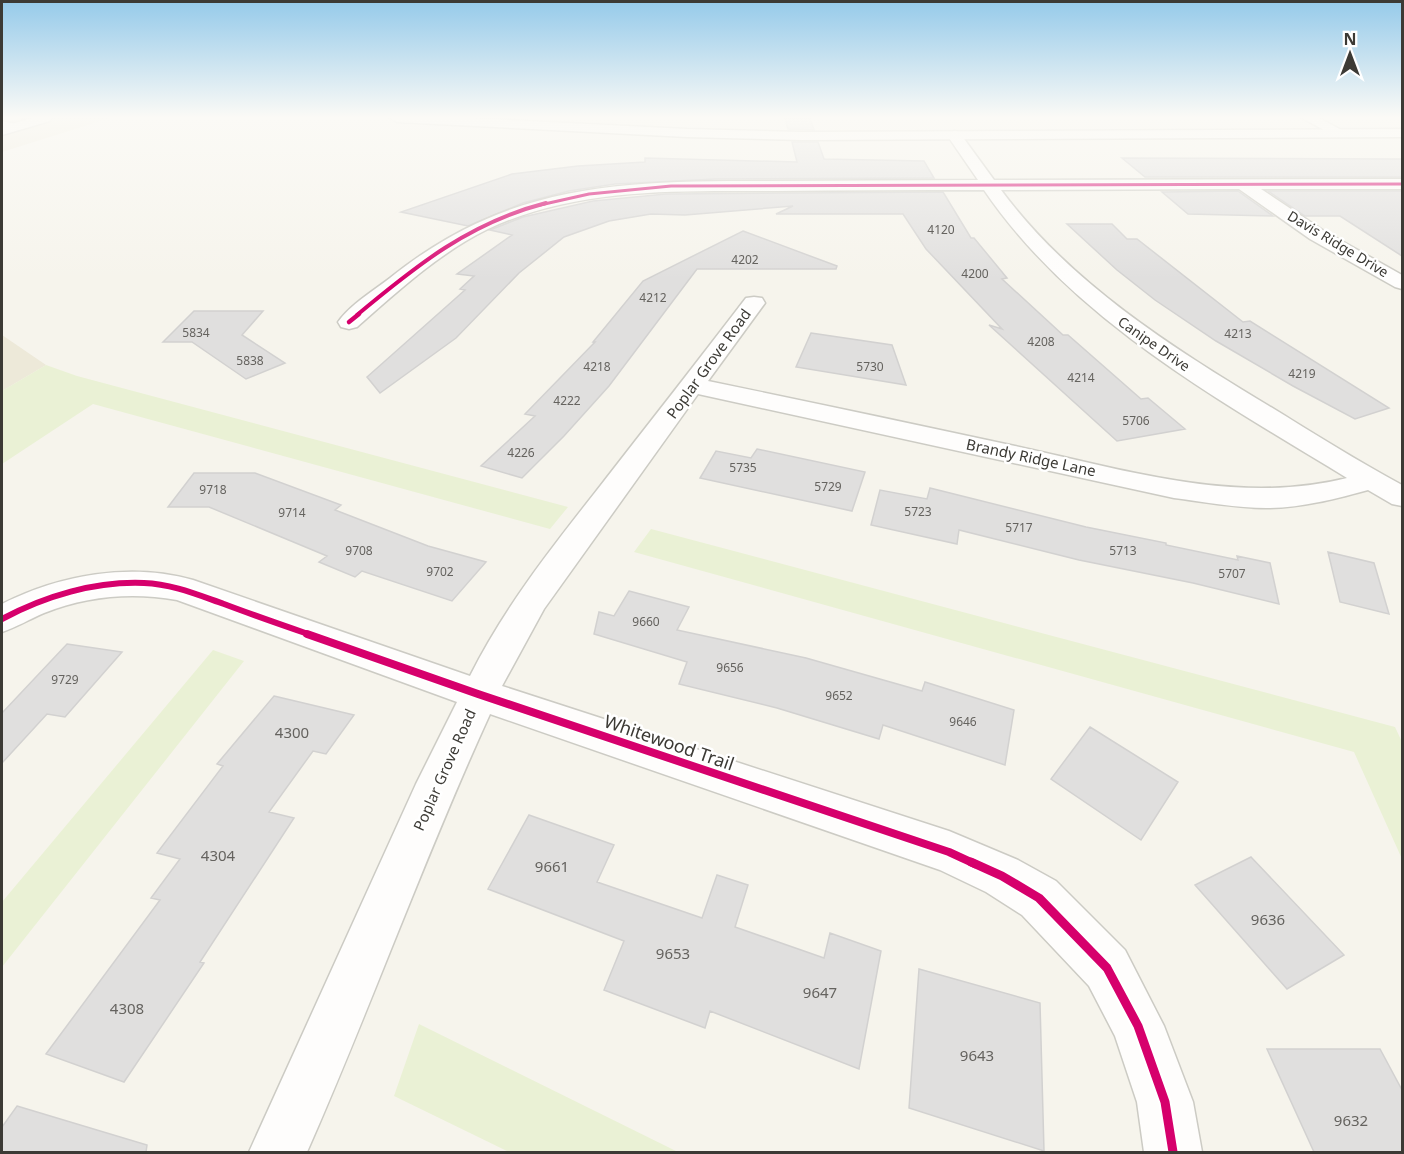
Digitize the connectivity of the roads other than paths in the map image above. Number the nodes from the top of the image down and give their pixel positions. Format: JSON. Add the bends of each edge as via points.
{"nodes":[{"id":1,"x":981,"y":172,"type":"edge"},
{"id":2,"x":1402,"y":184,"type":"edge"},
{"id":3,"x":990,"y":185,"type":"junction"},
{"id":4,"x":1244,"y":185,"type":"junction"},
{"id":5,"x":1402,"y":283,"type":"edge"},
{"id":6,"x":754,"y":303,"type":"dead end"},
{"id":7,"x":349,"y":322,"type":"dead end"},
{"id":8,"x":693,"y":385,"type":"junction"},
{"id":9,"x":1371,"y":480,"type":"junction"},
{"id":10,"x":1402,"y":497,"type":"edge"},
{"id":11,"x":2,"y":619,"type":"edge"},
{"id":12,"x":478,"y":694,"type":"junction"},
{"id":13,"x":278,"y":1152,"type":"edge"},
{"id":14,"x":1173,"y":1152,"type":"edge"}],
"edges":[{"from":1,"to":3,"type":"street","name":"Canipe Drive"},
{"from":2,"to":4,"type":"street"},
{"from":3,"to":4,"type":"street"},
{"from":3,"to":7,"type":"street","via":[[671,186],[571,197],[502,218],[460,237]]},
{"from":3,"to":9,"type":"street","name":"Canipe Drive","via":[[1037,247],[1110,312],[1187,368]]},
{"from":4,"to":5,"type":"street","name":"Davis Ridge Drive","via":[[1317,235]]},
{"from":6,"to":8,"type":"street","name":"Poplar Grove Road"},
{"from":8,"to":9,"type":"street","name":"Brandy Ridge Lane","via":[[1174,489],[1253,498],[1296,496]]},
{"from":8,"to":12,"type":"street","name":"Poplar Grove Road","via":[[532,600]]},
{"from":9,"to":10,"type":"street","name":"Canipe Drive"},
{"from":11,"to":12,"type":"street","name":"Whitewood Trail","via":[[19,609],[103,585],[143,583],[181,588]]},
{"from":12,"to":13,"type":"street","name":"Poplar Grove Road"},
{"from":12,"to":14,"type":"street","name":"Whitewood Trail","via":[[949,852],[1039,898],[1107,968],[1138,1026],[1165,1102]]}]}
